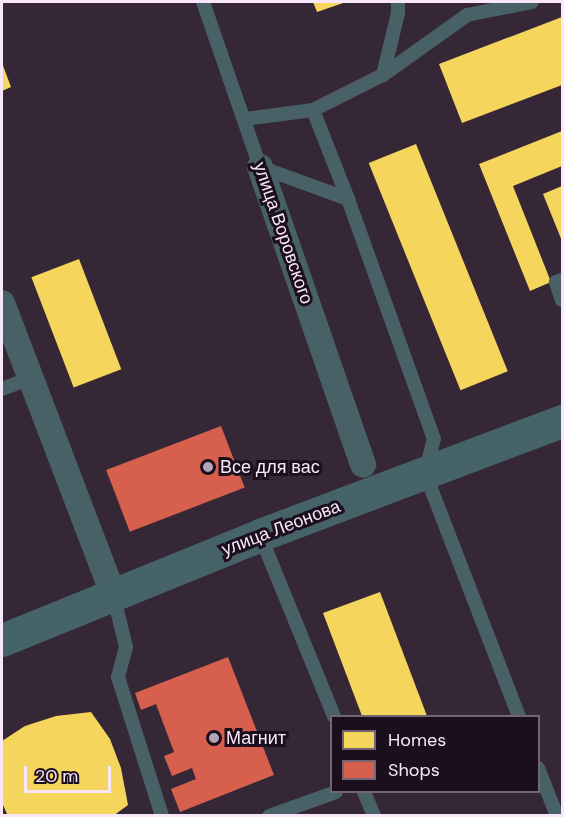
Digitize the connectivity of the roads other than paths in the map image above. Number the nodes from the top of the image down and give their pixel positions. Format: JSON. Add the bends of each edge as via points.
{"nodes":[{"id":1,"x":203,"y":2,"type":"edge"},
{"id":2,"x":398,"y":2,"type":"edge"},
{"id":3,"x":529,"y":2,"type":"edge"},
{"id":4,"x":383,"y":75,"type":"junction"},
{"id":5,"x":313,"y":110,"type":"junction"},
{"id":6,"x":244,"y":119,"type":"junction"},
{"id":7,"x":260,"y":167,"type":"junction"},
{"id":8,"x":348,"y":199,"type":"junction"},
{"id":9,"x":562,"y":280,"type":"edge"},
{"id":10,"x":562,"y":300,"type":"edge"},
{"id":11,"x":2,"y":303,"type":"edge"},
{"id":12,"x":31,"y":378,"type":"junction"},
{"id":13,"x":2,"y":389,"type":"edge"},
{"id":14,"x":562,"y":421,"type":"edge"},
{"id":15,"x":363,"y":465,"type":"dead end"},
{"id":16,"x":425,"y":473,"type":"junction"},
{"id":17,"x":260,"y":535,"type":"junction"},
{"id":18,"x":113,"y":594,"type":"junction"},
{"id":19,"x":2,"y":640,"type":"edge"},
{"id":20,"x":333,"y":715,"type":"edge"},
{"id":21,"x":518,"y":715,"type":"edge"},
{"id":22,"x":540,"y":773,"type":"edge"},
{"id":23,"x":333,"y":793,"type":"edge"},
{"id":24,"x":364,"y":793,"type":"edge"},
{"id":25,"x":162,"y":816,"type":"edge"},
{"id":26,"x":269,"y":816,"type":"edge"},
{"id":27,"x":374,"y":816,"type":"edge"},
{"id":28,"x":556,"y":816,"type":"edge"}],
"edges":[{"from":1,"to":6,"type":"lane","name":"улица Воровского"},
{"from":2,"to":4,"type":"lane"},
{"from":3,"to":4,"type":"lane","via":[[467,15]]},
{"from":4,"to":5,"type":"lane"},
{"from":5,"to":6,"type":"lane"},
{"from":5,"to":8,"type":"lane"},
{"from":6,"to":7,"type":"lane","name":"улица Воровского"},
{"from":7,"to":8,"type":"lane"},
{"from":7,"to":15,"type":"street","name":"улица Воровского"},
{"from":8,"to":16,"type":"lane","via":[[434,439]]},
{"from":9,"to":10,"type":"lane","via":[[556,282]]},
{"from":11,"to":12,"type":"street"},
{"from":12,"to":13,"type":"lane"},
{"from":12,"to":18,"type":"street"},
{"from":14,"to":16,"type":"main road","name":"улица Леонова"},
{"from":16,"to":17,"type":"main road","name":"улица Леонова"},
{"from":16,"to":21,"type":"lane"},
{"from":17,"to":18,"type":"main road","name":"улица Леонова"},
{"from":17,"to":20,"type":"lane"},
{"from":18,"to":19,"type":"main road","name":"улица Леонова"},
{"from":18,"to":25,"type":"lane","via":[[126,647],[118,677]]},
{"from":22,"to":28,"type":"lane"},
{"from":23,"to":26,"type":"lane"},
{"from":24,"to":27,"type":"lane"}]}
